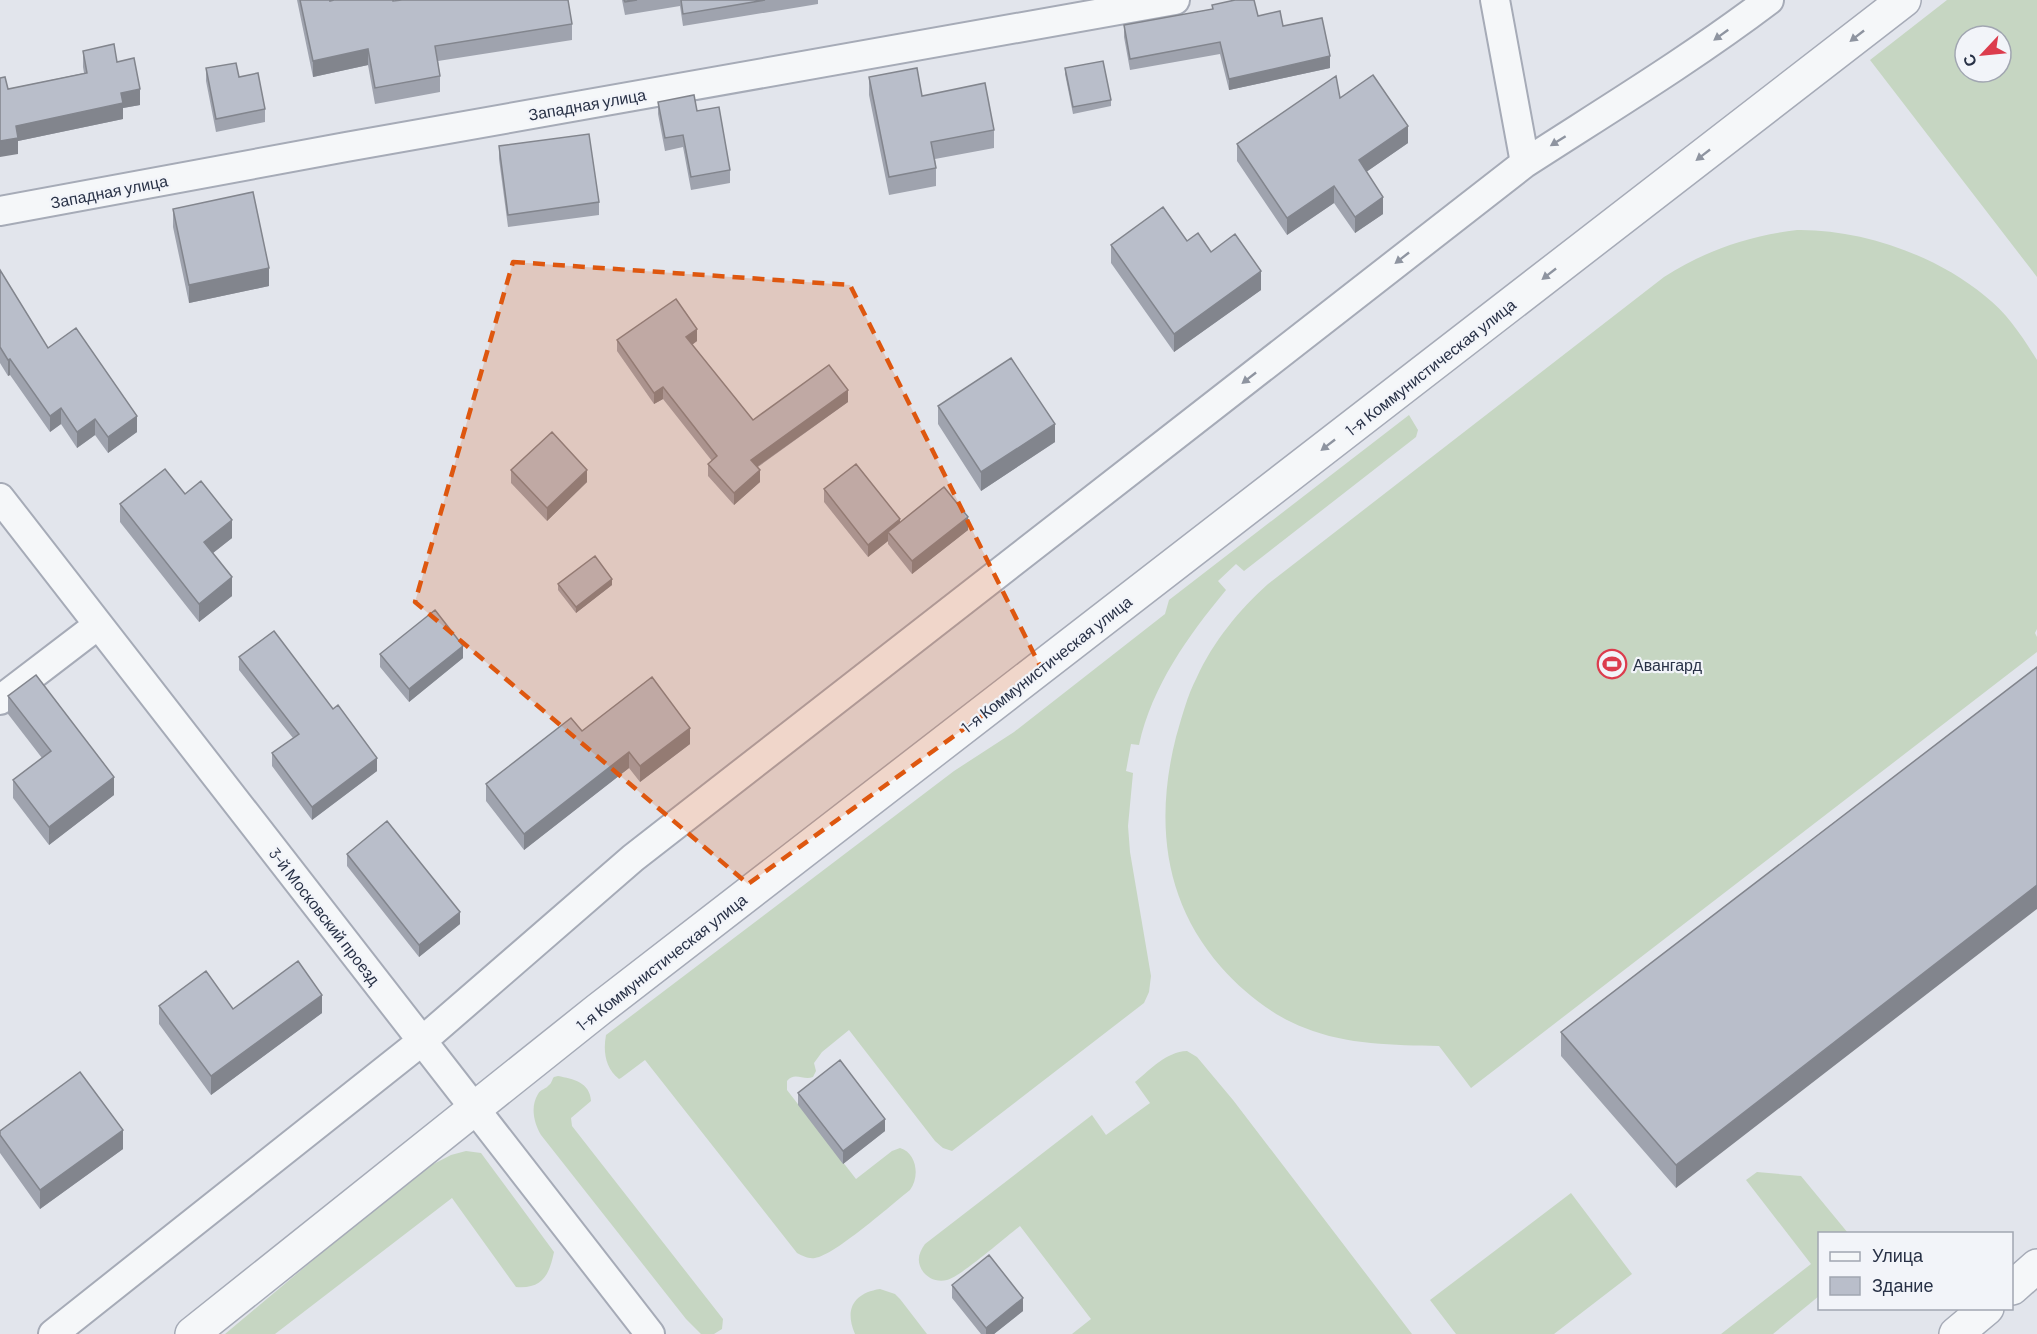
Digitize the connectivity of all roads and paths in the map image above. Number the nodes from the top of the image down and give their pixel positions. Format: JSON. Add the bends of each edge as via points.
{"nodes":[{"id":1,"x":1175,"y":0,"type":"edge"},
{"id":2,"x":1495,"y":0,"type":"edge"},
{"id":3,"x":1768,"y":0,"type":"edge"},
{"id":4,"x":1904,"y":0,"type":"edge"},
{"id":5,"x":1525,"y":163,"type":"junction"},
{"id":6,"x":0,"y":211,"type":"edge"},
{"id":7,"x":0,"y":498,"type":"edge"},
{"id":8,"x":98,"y":625,"type":"junction"},
{"id":9,"x":0,"y":700,"type":"edge"},
{"id":10,"x":422,"y":1041,"type":"junction"},
{"id":11,"x":475,"y":1108,"type":"junction"},
{"id":12,"x":2037,"y":1266,"type":"edge"},
{"id":13,"x":2013,"y":1287,"type":"edge"},
{"id":14,"x":1985,"y":1310,"type":"edge"},
{"id":15,"x":53,"y":1334,"type":"edge"},
{"id":16,"x":192,"y":1334,"type":"edge"},
{"id":17,"x":650,"y":1334,"type":"edge"},
{"id":18,"x":1956,"y":1334,"type":"edge"}],
"edges":[{"from":1,"to":6,"type":"street","name":"Западная улица"},
{"from":2,"to":5,"type":"street"},
{"from":3,"to":5,"type":"street","one_way":true,"via":[[1660,77]]},
{"from":4,"to":11,"type":"street","name":"1-я Коммунистическая улица","one_way":true},
{"from":5,"to":10,"type":"street","one_way":true,"via":[[642,852]]},
{"from":7,"to":8,"type":"street","name":"3-й Московский проезд"},
{"from":8,"to":9,"type":"street"},
{"from":8,"to":10,"type":"street","name":"3-й Московский проезд"},
{"from":10,"to":11,"type":"street","name":"3-й Московский проезд"},
{"from":10,"to":15,"type":"street"},
{"from":11,"to":16,"type":"street","name":"1-я Коммунистическая улица"},
{"from":11,"to":17,"type":"street","name":"3-й Московский проезд"},
{"from":12,"to":13,"type":"street"},
{"from":14,"to":18,"type":"street"}]}
